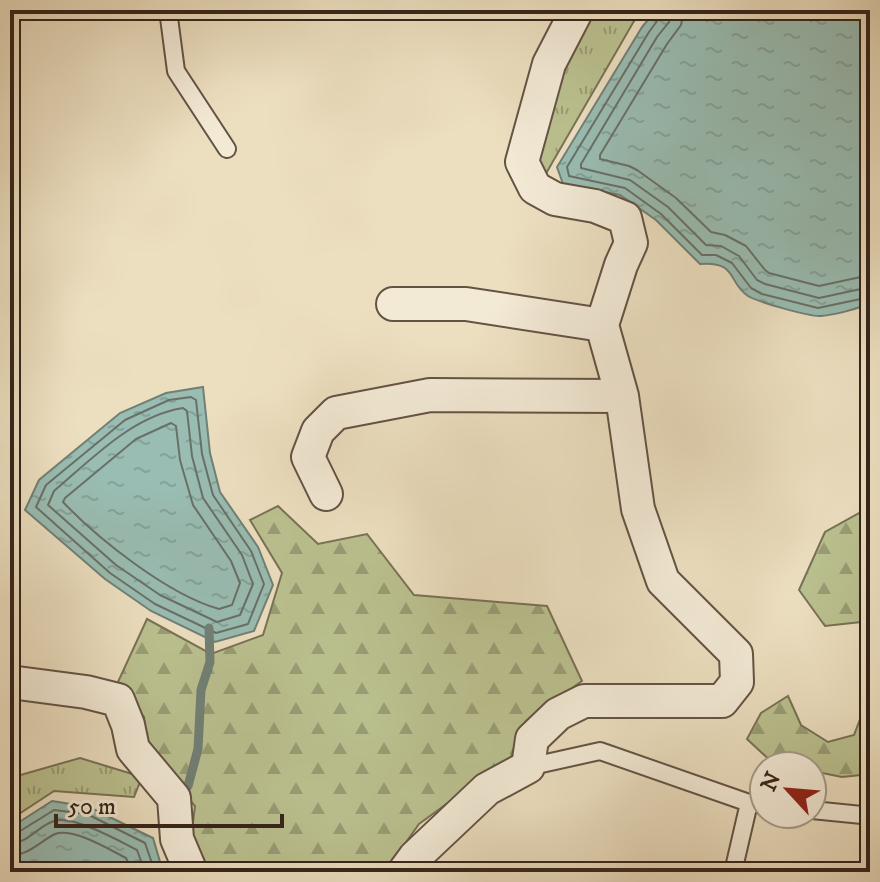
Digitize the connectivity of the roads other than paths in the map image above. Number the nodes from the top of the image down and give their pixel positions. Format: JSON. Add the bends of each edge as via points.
{"nodes":[{"id":1,"x":168,"y":10,"type":"edge"},
{"id":2,"x":577,"y":10,"type":"edge"},
{"id":3,"x":227,"y":149,"type":"dead end"},
{"id":4,"x":393,"y":304,"type":"dead end"},
{"id":5,"x":602,"y":325,"type":"junction"},
{"id":6,"x":622,"y":396,"type":"junction"},
{"id":7,"x":326,"y":494,"type":"dead end"},
{"id":8,"x":10,"y":682,"type":"edge"},
{"id":9,"x":528,"y":767,"type":"junction"},
{"id":10,"x":748,"y":801,"type":"edge"},
{"id":11,"x":828,"y":812,"type":"edge"},
{"id":12,"x":870,"y":815,"type":"edge"},
{"id":13,"x":748,"y":828,"type":"edge"},
{"id":14,"x":191,"y":872,"type":"edge"},
{"id":15,"x":404,"y":872,"type":"edge"},
{"id":16,"x":733,"y":872,"type":"edge"}],
"edges":[{"from":1,"to":3,"type":"lane","via":[[176,71]]},
{"from":2,"to":5,"type":"street","via":[[549,64],[522,162],[535,188],[555,199],[625,218],[631,243]]},
{"from":4,"to":5,"type":"street","via":[[466,304]]},
{"from":5,"to":6,"type":"street"},
{"from":6,"to":7,"type":"street","via":[[430,395],[336,413],[318,431],[308,457]]},
{"from":6,"to":9,"type":"street","via":[[638,509],[663,581],[736,654],[737,682],[722,701],[584,701],[558,714],[532,739]]},
{"from":8,"to":14,"type":"street","via":[[118,700],[133,749],[174,798],[177,839]]},
{"from":9,"to":10,"type":"lane","via":[[600,751]]},
{"from":9,"to":15,"type":"street","via":[[487,789]]},
{"from":11,"to":12,"type":"lane"},
{"from":13,"to":16,"type":"lane"}]}
